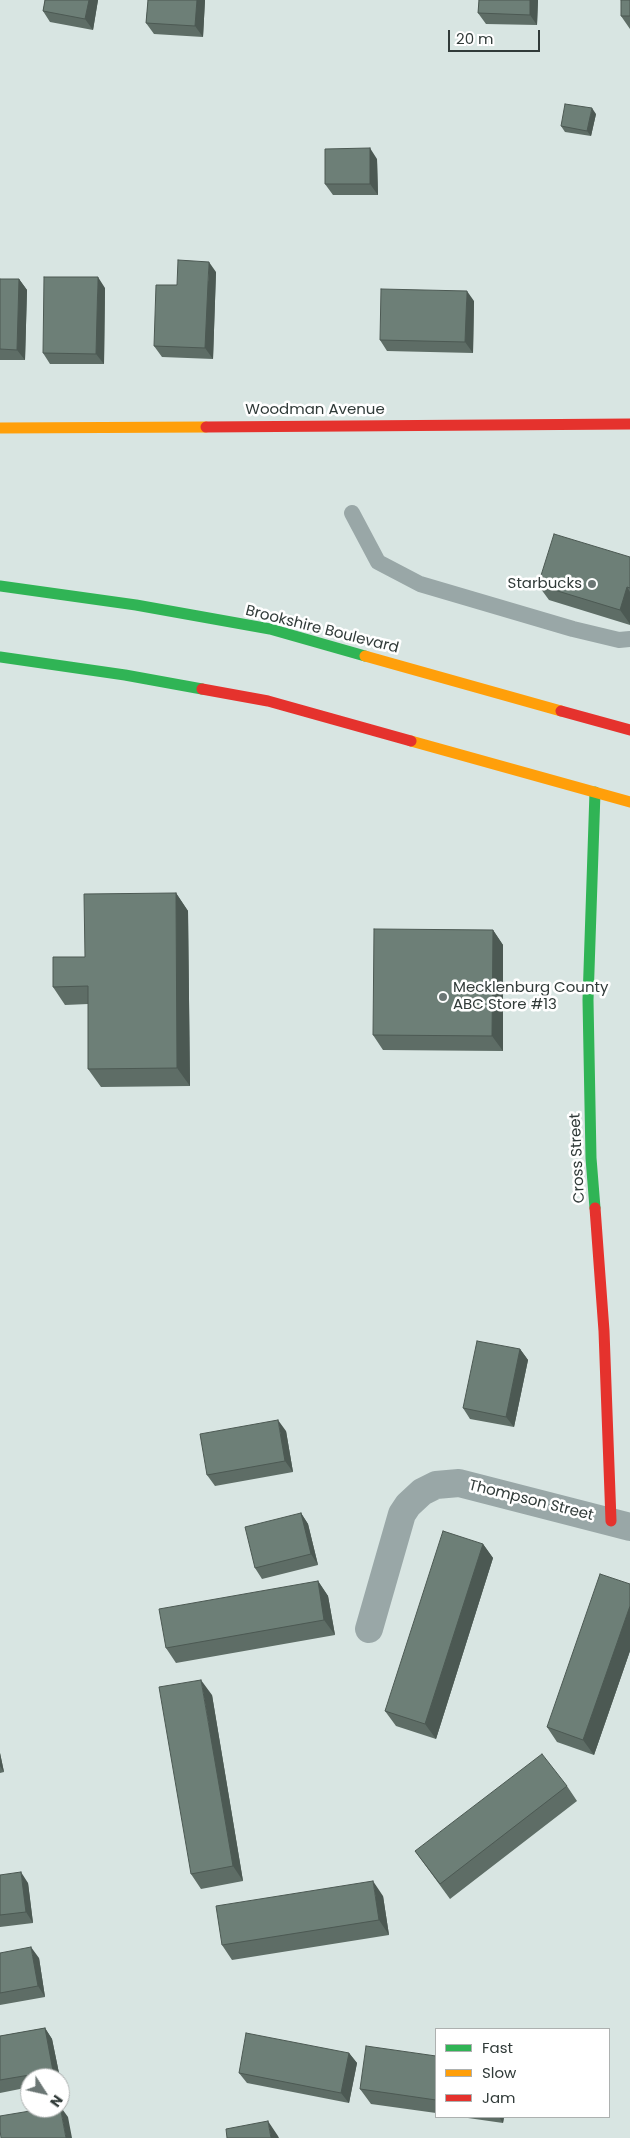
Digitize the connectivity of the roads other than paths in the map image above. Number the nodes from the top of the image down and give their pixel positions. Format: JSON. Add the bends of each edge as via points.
{"nodes":[{"id":1,"x":630,"y":424,"type":"edge"},
{"id":2,"x":0,"y":428,"type":"edge"},
{"id":3,"x":352,"y":513,"type":"dead end"},
{"id":4,"x":0,"y":586,"type":"edge"},
{"id":5,"x":50,"y":593,"type":"junction"},
{"id":6,"x":0,"y":596,"type":"edge"},
{"id":7,"x":630,"y":639,"type":"edge"},
{"id":8,"x":0,"y":657,"type":"edge"},
{"id":9,"x":630,"y":730,"type":"edge"},
{"id":10,"x":595,"y":792,"type":"junction"},
{"id":11,"x":630,"y":802,"type":"edge"},
{"id":12,"x":620,"y":1524,"type":"edge"},
{"id":13,"x":369,"y":1629,"type":"dead end"}],
"edges":[{"from":1,"to":2,"type":"main road","name":"Woodman Avenue"},
{"from":3,"to":7,"type":"lane","via":[[378,562],[420,584],[573,630],[619,640]]},
{"from":4,"to":5,"type":"main road","name":"Brookshire Boulevard"},
{"from":5,"to":6,"type":"main road"},
{"from":5,"to":9,"type":"main road","name":"Brookshire Boulevard","via":[[270,629]]},
{"from":8,"to":10,"type":"main road","via":[[268,701]]},
{"from":10,"to":11,"type":"main road"},
{"from":10,"to":12,"type":"main road","name":"Cross Street","via":[[588,1000],[591,1148]]},
{"from":12,"to":13,"type":"street","name":"Thompson Street","via":[[459,1483],[436,1485],[422,1492],[402,1514]]}]}
